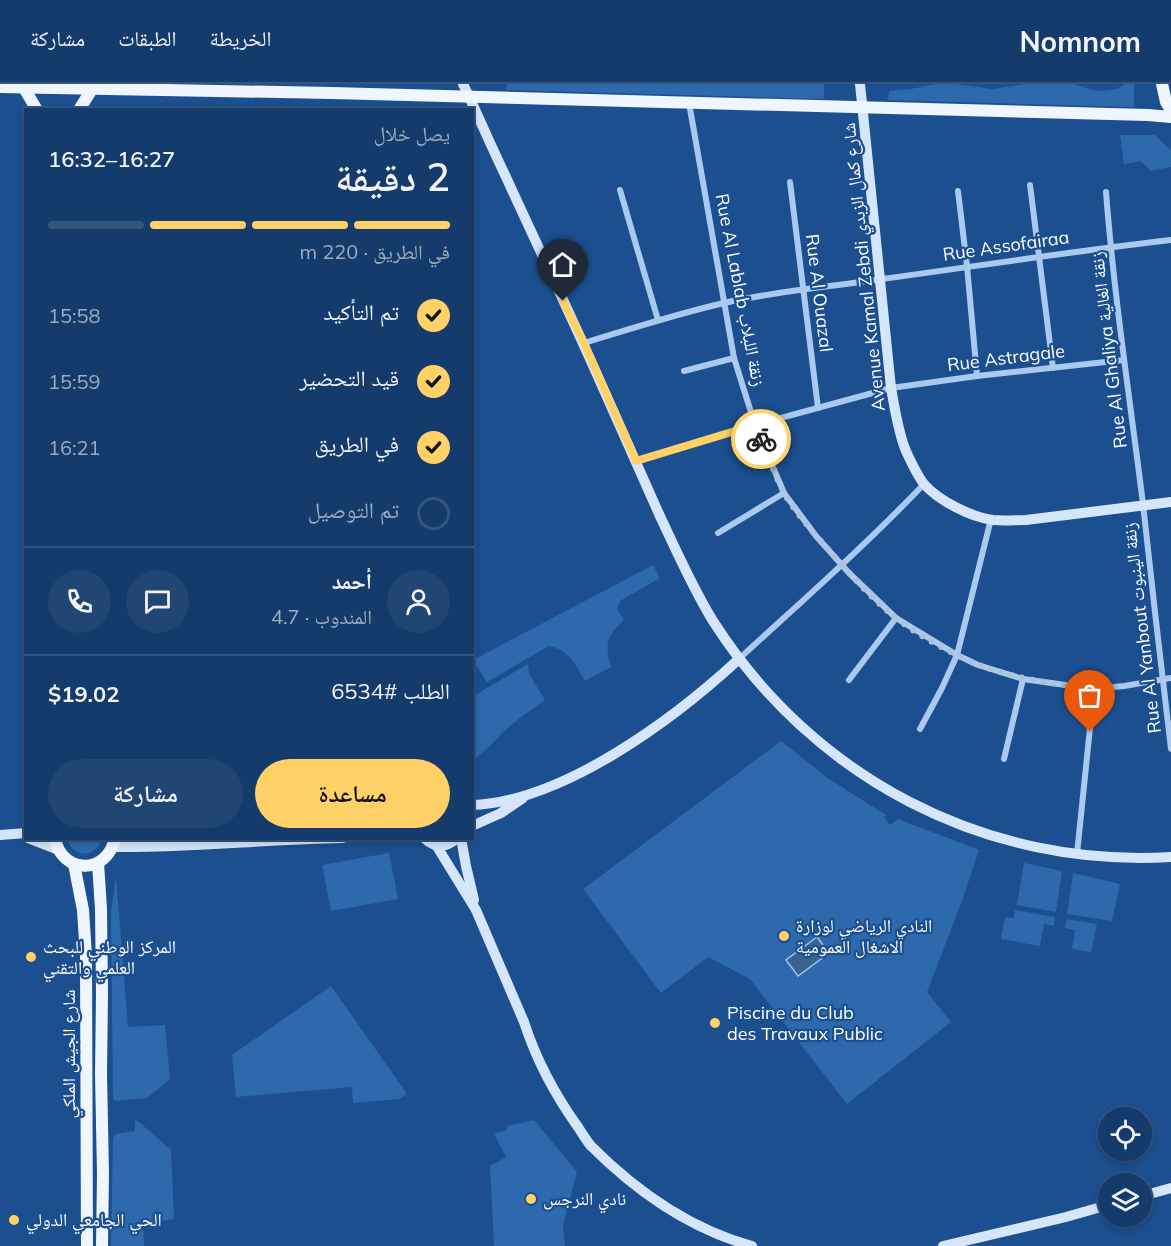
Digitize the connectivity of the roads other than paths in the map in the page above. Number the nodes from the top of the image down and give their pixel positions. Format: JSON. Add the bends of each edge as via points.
{"nodes":[{"id":1,"x":463,"y":84,"type":"edge"},
{"id":2,"x":860,"y":84,"type":"edge"},
{"id":3,"x":1162,"y":84,"type":"edge"},
{"id":4,"x":0,"y":87,"type":"edge"},
{"id":5,"x":24,"y":88,"type":"junction"},
{"id":6,"x":92,"y":89,"type":"junction"},
{"id":7,"x":469,"y":96,"type":"junction"},
{"id":8,"x":689,"y":103,"type":"junction"},
{"id":9,"x":863,"y":107,"type":"junction"},
{"id":10,"x":36,"y":108,"type":"edge"},
{"id":11,"x":81,"y":108,"type":"edge"},
{"id":12,"x":1171,"y":110,"type":"edge"},
{"id":13,"x":1171,"y":117,"type":"edge"},
{"id":14,"x":790,"y":182,"type":"dead end"},
{"id":15,"x":1030,"y":185,"type":"dead end"},
{"id":16,"x":620,"y":190,"type":"dead end"},
{"id":17,"x":958,"y":191,"type":"dead end"},
{"id":18,"x":1106,"y":192,"type":"dead end"},
{"id":19,"x":1171,"y":240,"type":"edge"},
{"id":20,"x":1111,"y":247,"type":"junction"},
{"id":21,"x":1039,"y":257,"type":"junction"},
{"id":22,"x":967,"y":267,"type":"junction"},
{"id":23,"x":880,"y":279,"type":"junction"},
{"id":24,"x":804,"y":289,"type":"junction"},
{"id":25,"x":725,"y":303,"type":"junction"},
{"id":26,"x":658,"y":320,"type":"junction"},
{"id":27,"x":584,"y":343,"type":"junction"},
{"id":28,"x":734,"y":358,"type":"junction"},
{"id":29,"x":1124,"y":360,"type":"junction"},
{"id":30,"x":1053,"y":368,"type":"junction"},
{"id":31,"x":684,"y":371,"type":"dead end"},
{"id":32,"x":977,"y":376,"type":"junction"},
{"id":33,"x":891,"y":388,"type":"junction"},
{"id":34,"x":818,"y":408,"type":"junction"},
{"id":35,"x":755,"y":425,"type":"junction"},
{"id":36,"x":636,"y":461,"type":"junction"},
{"id":37,"x":924,"y":484,"type":"junction"},
{"id":38,"x":784,"y":493,"type":"junction"},
{"id":39,"x":1171,"y":502,"type":"edge"},
{"id":40,"x":1143,"y":505,"type":"junction"},
{"id":41,"x":991,"y":519,"type":"junction"},
{"id":42,"x":718,"y":533,"type":"dead end"},
{"id":43,"x":842,"y":565,"type":"junction"},
{"id":44,"x":896,"y":618,"type":"junction"},
{"id":45,"x":957,"y":655,"type":"junction"},
{"id":46,"x":739,"y":659,"type":"junction"},
{"id":47,"x":1171,"y":678,"type":"edge"},
{"id":48,"x":1023,"y":679,"type":"junction"},
{"id":49,"x":1162,"y":680,"type":"junction"},
{"id":50,"x":849,"y":681,"type":"dead end"},
{"id":51,"x":1094,"y":689,"type":"junction"},
{"id":52,"x":920,"y":729,"type":"dead end"},
{"id":53,"x":1171,"y":748,"type":"edge"},
{"id":54,"x":1004,"y":759,"type":"dead end"},
{"id":55,"x":528,"y":795,"type":"junction"},
{"id":56,"x":474,"y":805,"type":"edge"},
{"id":57,"x":474,"y":825,"type":"edge"},
{"id":58,"x":0,"y":835,"type":"edge"},
{"id":59,"x":24,"y":836,"type":"edge"},
{"id":60,"x":40,"y":840,"type":"edge"},
{"id":61,"x":281,"y":840,"type":"edge"},
{"id":62,"x":426,"y":840,"type":"edge"},
{"id":63,"x":456,"y":840,"type":"edge"},
{"id":64,"x":460,"y":840,"type":"edge"},
{"id":65,"x":114,"y":843,"type":"edge"},
{"id":66,"x":57,"y":844,"type":"edge"},
{"id":67,"x":436,"y":845,"type":"junction"},
{"id":68,"x":1077,"y":854,"type":"junction"},
{"id":69,"x":1171,"y":857,"type":"edge"},
{"id":70,"x":98,"y":863,"type":"junction"},
{"id":71,"x":74,"y":864,"type":"junction"},
{"id":72,"x":476,"y":910,"type":"junction"},
{"id":73,"x":1171,"y":1188,"type":"edge"},
{"id":74,"x":1152,"y":1193,"type":"edge"},
{"id":75,"x":1098,"y":1208,"type":"edge"},
{"id":76,"x":87,"y":1246,"type":"edge"},
{"id":77,"x":102,"y":1246,"type":"edge"},
{"id":78,"x":752,"y":1246,"type":"edge"},
{"id":79,"x":943,"y":1246,"type":"edge"}],
"edges":[{"from":1,"to":7,"type":"street"},
{"from":2,"to":9,"type":"street","name":"Avenue Kamal Zebdi شارع كمال الزبدي"},
{"from":3,"to":12,"type":"main road"},
{"from":4,"to":5,"type":"main road"},
{"from":5,"to":6,"type":"main road"},
{"from":5,"to":10,"type":"main road"},
{"from":6,"to":7,"type":"main road"},
{"from":6,"to":11,"type":"main road"},
{"from":7,"to":8,"type":"main road"},
{"from":7,"to":27,"type":"street"},
{"from":8,"to":9,"type":"main road"},
{"from":8,"to":25,"type":"street","name":"Rue Al Lablab زنقة اللبلاب"},
{"from":9,"to":13,"type":"main road"},
{"from":9,"to":23,"type":"street","name":"Avenue Kamal Zebdi شارع كمال الزبدي"},
{"from":14,"to":24,"type":"street","name":"Rue Al Ouazal"},
{"from":15,"to":21,"type":"street"},
{"from":16,"to":26,"type":"street"},
{"from":17,"to":22,"type":"street"},
{"from":18,"to":20,"type":"street","name":"Rue Al Ghaliya زنقة الغالية"},
{"from":19,"to":20,"type":"street","name":"Rue Assofairaa"},
{"from":20,"to":21,"type":"street","name":"Rue Assofairaa"},
{"from":20,"to":29,"type":"street","name":"Rue Al Ghaliya زنقة الغالية"},
{"from":21,"to":22,"type":"street","name":"Rue Assofairaa"},
{"from":21,"to":30,"type":"street"},
{"from":22,"to":23,"type":"street","name":"Rue Assofairaa"},
{"from":22,"to":32,"type":"street"},
{"from":23,"to":24,"type":"street","name":"Rue Assofairaa"},
{"from":23,"to":33,"type":"street","name":"Avenue Kamal Zebdi شارع كمال الزبدي"},
{"from":24,"to":25,"type":"street","name":"Rue Assofairaa"},
{"from":24,"to":34,"type":"street","name":"Rue Al Ouazal"},
{"from":25,"to":26,"type":"street","name":"Rue Assofairaa"},
{"from":25,"to":28,"type":"street","name":"Rue Al Lablab زنقة اللبلاب"},
{"from":26,"to":27,"type":"street","name":"Rue Assofairaa"},
{"from":27,"to":36,"type":"street"},
{"from":28,"to":31,"type":"street"},
{"from":28,"to":35,"type":"street","name":"Rue Al Lablab زنقة اللبلاب"},
{"from":29,"to":30,"type":"street","name":"Rue Astragale"},
{"from":29,"to":40,"type":"street","name":"Rue Al Ghaliya زنقة الغالية"},
{"from":30,"to":32,"type":"street","name":"Rue Astragale"},
{"from":32,"to":33,"type":"street","name":"Rue Astragale"},
{"from":33,"to":34,"type":"street","name":"Rue Astragale"},
{"from":33,"to":37,"type":"street","name":"Avenue Kamal Zebdi شارع كمال الزبدي","via":[[898,428]]},
{"from":34,"to":35,"type":"street","name":"Rue Astragale"},
{"from":35,"to":36,"type":"street","name":"Rue Astragale"},
{"from":35,"to":38,"type":"street","name":"Rue Al Lablab زنقة اللبلاب"},
{"from":36,"to":46,"type":"street","via":[[700,599]]},
{"from":37,"to":41,"type":"street","name":"Avenue Kamal Zebdi شارع كمال الزبدي","via":[[956,508]]},
{"from":37,"to":43,"type":"street"},
{"from":38,"to":42,"type":"street"},
{"from":38,"to":43,"type":"street","name":"Rue Al Lablab زنقة اللبلاب"},
{"from":39,"to":40,"type":"street","name":"Avenue Kamal Zebdi شارع كمال الزبدي"},
{"from":40,"to":41,"type":"street","name":"Avenue Kamal Zebdi شارع كمال الزبدي","via":[[1026,520]]},
{"from":40,"to":49,"type":"street","name":"Rue Al Yanbout زنقة الينبوت"},
{"from":41,"to":45,"type":"street"},
{"from":43,"to":44,"type":"street","name":"Rue Al Lablab زنقة اللبلاب"},
{"from":43,"to":46,"type":"street"},
{"from":44,"to":45,"type":"street","name":"Rue Al Lablab زنقة اللبلاب"},
{"from":44,"to":50,"type":"street"},
{"from":45,"to":48,"type":"street","name":"Rue Al Lablab زنقة اللبلاب"},
{"from":45,"to":52,"type":"street"},
{"from":46,"to":55,"type":"street","via":[[703,691],[638,738],[560,783]]},
{"from":46,"to":68,"type":"street","via":[[806,731],[880,785],[986,835]]},
{"from":47,"to":49,"type":"street","name":"Rue Al Lablab زنقة اللبلاب"},
{"from":48,"to":51,"type":"street","name":"Rue Al Lablab زنقة اللبلاب"},
{"from":48,"to":54,"type":"street"},
{"from":49,"to":51,"type":"street","name":"Rue Al Lablab زنقة اللبلاب"},
{"from":49,"to":53,"type":"street","name":"Rue Al Yanbout زنقة الينبوت"},
{"from":51,"to":68,"type":"street"},
{"from":55,"to":56,"type":"street"},
{"from":55,"to":57,"type":"street"},
{"from":58,"to":59,"type":"street"},
{"from":60,"to":66,"type":"street"},
{"from":61,"to":65,"type":"street","via":[[147,847]]},
{"from":62,"to":67,"type":"street"},
{"from":63,"to":67,"type":"street"},
{"from":64,"to":72,"type":"street"},
{"from":65,"to":70,"type":"main road","via":[[110,854]]},
{"from":66,"to":71,"type":"main road","via":[[63,856]]},
{"from":67,"to":72,"type":"street"},
{"from":68,"to":69,"type":"street","via":[[1104,858]]},
{"from":70,"to":71,"type":"main road"},
{"from":70,"to":77,"type":"main road","name":"شارع الجيش الملكي"},
{"from":71,"to":76,"type":"main road","name":"شارع الجيش الملكي","via":[[86,956]]},
{"from":72,"to":78,"type":"street","via":[[528,1037],[565,1109],[590,1144],[623,1176],[677,1215]]},
{"from":73,"to":74,"type":"street"},
{"from":75,"to":79,"type":"street"}]}
